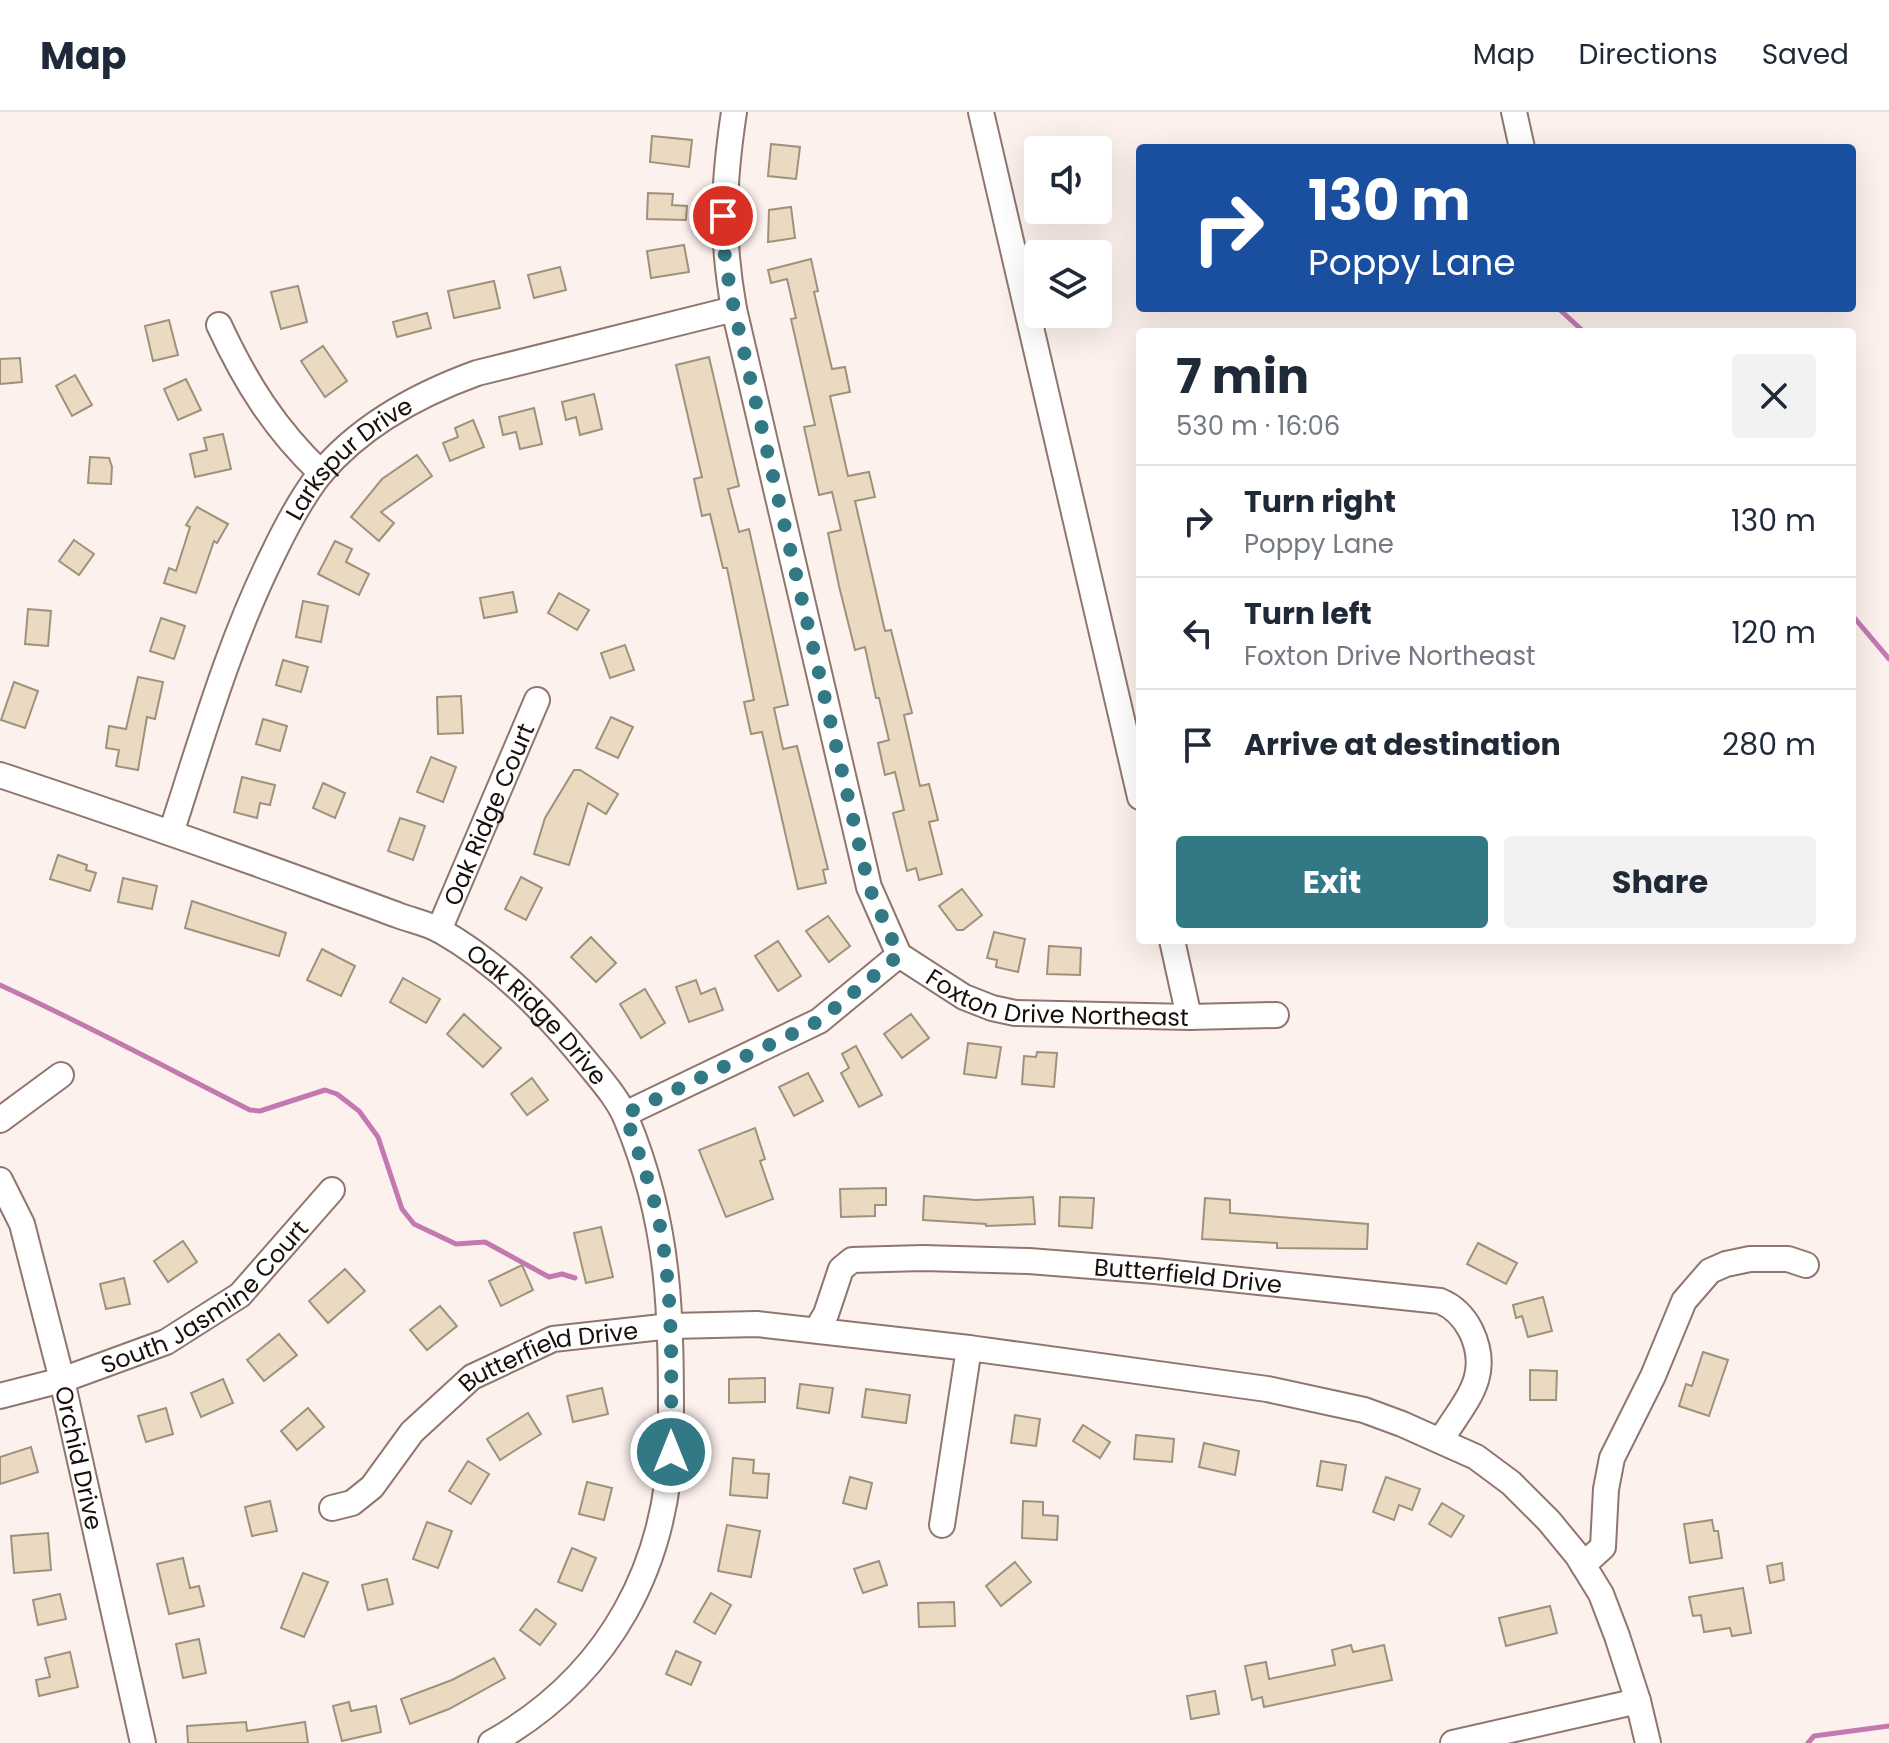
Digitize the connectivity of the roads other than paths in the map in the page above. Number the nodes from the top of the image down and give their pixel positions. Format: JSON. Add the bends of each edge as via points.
{"nodes":[{"id":1,"x":734,"y":112,"type":"edge"},
{"id":2,"x":981,"y":112,"type":"edge"},
{"id":3,"x":1514,"y":112,"type":"edge"},
{"id":4,"x":1521,"y":144,"type":"edge"},
{"id":5,"x":734,"y":309,"type":"junction"},
{"id":6,"x":219,"y":325,"type":"dead end"},
{"id":7,"x":321,"y":473,"type":"junction"},
{"id":8,"x":537,"y":700,"type":"dead end"},
{"id":9,"x":0,"y":775,"type":"edge"},
{"id":10,"x":1136,"y":780,"type":"edge"},
{"id":11,"x":171,"y":833,"type":"junction"},
{"id":12,"x":439,"y":930,"type":"junction"},
{"id":13,"x":1173,"y":944,"type":"edge"},
{"id":14,"x":899,"y":955,"type":"junction"},
{"id":15,"x":1276,"y":1015,"type":"dead end"},
{"id":16,"x":1189,"y":1017,"type":"junction"},
{"id":17,"x":61,"y":1075,"type":"dead end"},
{"id":18,"x":625,"y":1114,"type":"junction"},
{"id":19,"x":0,"y":1120,"type":"edge"},
{"id":20,"x":0,"y":1180,"type":"edge"},
{"id":21,"x":332,"y":1190,"type":"dead end"},
{"id":22,"x":1806,"y":1265,"type":"dead end"},
{"id":23,"x":671,"y":1326,"type":"junction"},
{"id":24,"x":817,"y":1329,"type":"junction"},
{"id":25,"x":969,"y":1348,"type":"junction"},
{"id":26,"x":62,"y":1380,"type":"junction"},
{"id":27,"x":0,"y":1396,"type":"edge"},
{"id":28,"x":1441,"y":1440,"type":"junction"},
{"id":29,"x":332,"y":1508,"type":"dead end"},
{"id":30,"x":942,"y":1525,"type":"dead end"},
{"id":31,"x":1583,"y":1565,"type":"junction"},
{"id":32,"x":1638,"y":1701,"type":"junction"},
{"id":33,"x":143,"y":1743,"type":"edge"},
{"id":34,"x":491,"y":1743,"type":"edge"},
{"id":35,"x":1453,"y":1743,"type":"edge"},
{"id":36,"x":1648,"y":1743,"type":"edge"}],
"edges":[{"from":1,"to":5,"type":"street","name":"Foxton Drive Northeast","via":[[723,216]]},
{"from":2,"to":10,"type":"street"},
{"from":3,"to":4,"type":"street"},
{"from":5,"to":7,"type":"street","name":"Larkspur Drive","via":[[439,387],[363,434]]},
{"from":5,"to":14,"type":"street","name":"Foxton Drive Northeast","via":[[869,887]]},
{"from":6,"to":7,"type":"street","via":[[269,417]]},
{"from":7,"to":11,"type":"street","name":"Larkspur Drive","via":[[292,515],[237,631]]},
{"from":8,"to":12,"type":"street","name":"Oak Ridge Court"},
{"from":9,"to":11,"type":"street","name":"Oak Ridge Drive"},
{"from":11,"to":12,"type":"street","name":"Oak Ridge Drive"},
{"from":12,"to":18,"type":"street","name":"Oak Ridge Drive","via":[[512,981],[556,1024]]},
{"from":13,"to":16,"type":"street"},
{"from":14,"to":16,"type":"street","name":"Foxton Drive Northeast","via":[[964,997],[1015,1013]]},
{"from":14,"to":18,"type":"street","via":[[819,1021]]},
{"from":15,"to":16,"type":"street","name":"Foxton Drive Northeast"},
{"from":17,"to":19,"type":"street"},
{"from":18,"to":23,"type":"street","name":"Oak Ridge Drive","via":[[661,1228]]},
{"from":20,"to":26,"type":"street","name":"Orchid Drive","via":[[22,1224]]},
{"from":21,"to":26,"type":"street","name":"South Jasmine Court","via":[[240,1295],[166,1342]]},
{"from":22,"to":31,"type":"street","via":[[1788,1259],[1726,1264],[1710,1271],[1684,1301],[1612,1458],[1603,1547]]},
{"from":23,"to":24,"type":"street","name":"Butterfield Drive"},
{"from":23,"to":29,"type":"street","name":"Butterfield Drive","via":[[553,1339],[472,1377],[412,1432],[372,1487],[352,1503]]},
{"from":23,"to":34,"type":"street","name":"Oak Ridge Drive","via":[[671,1452],[659,1529],[642,1582],[604,1646],[577,1678],[547,1707]]},
{"from":24,"to":25,"type":"street","name":"Butterfield Drive"},
{"from":24,"to":28,"type":"street","name":"Butterfield Drive","via":[[841,1269],[852,1260],[1029,1261],[1440,1301],[1466,1322],[1480,1371]]},
{"from":25,"to":28,"type":"street","name":"Butterfield Drive","via":[[1267,1389],[1364,1410]]},
{"from":25,"to":30,"type":"street"},
{"from":26,"to":27,"type":"street","name":"South Jasmine Court"},
{"from":26,"to":33,"type":"street","name":"Orchid Drive"},
{"from":28,"to":31,"type":"street","name":"Butterfield Drive","via":[[1511,1483]]},
{"from":31,"to":32,"type":"street","name":"Butterfield Drive","via":[[1601,1594]]},
{"from":32,"to":35,"type":"street"},
{"from":32,"to":36,"type":"street","name":"Butterfield Drive"}]}
